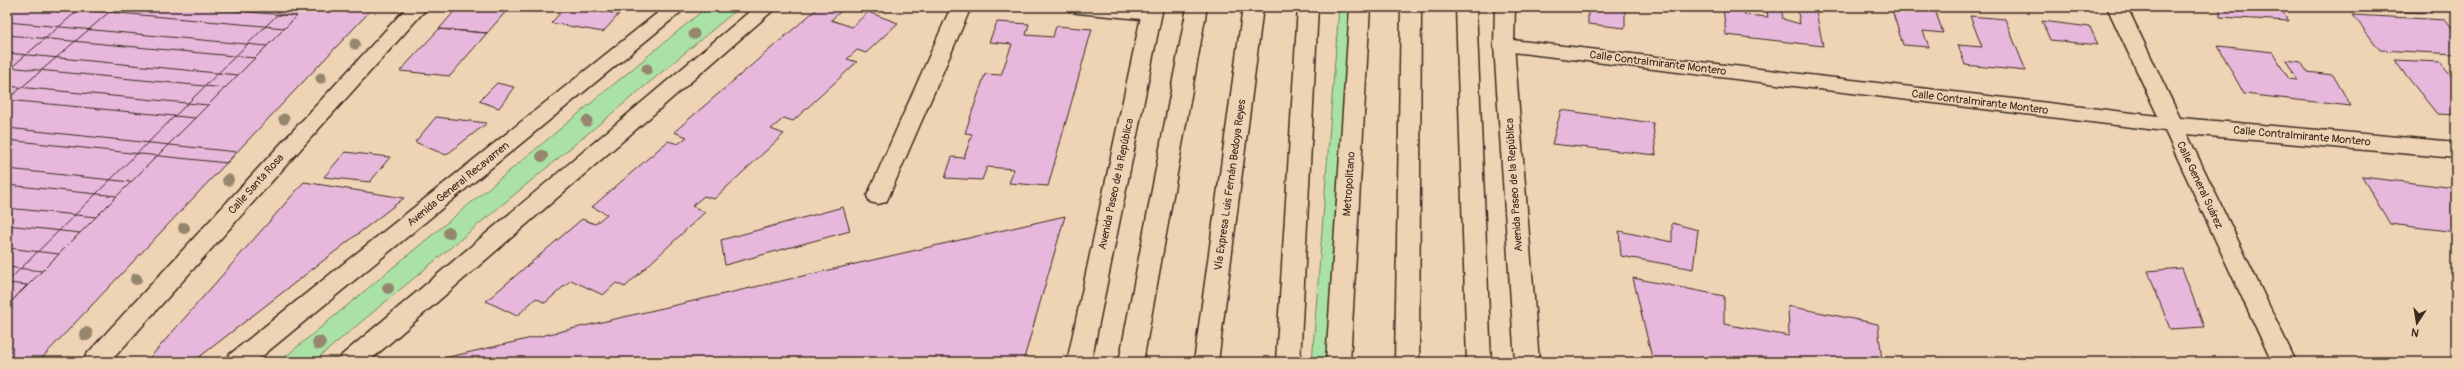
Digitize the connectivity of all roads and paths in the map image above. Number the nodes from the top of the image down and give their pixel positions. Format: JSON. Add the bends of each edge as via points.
{"nodes":[{"id":1,"x":418,"y":7,"type":"edge"},
{"id":2,"x":677,"y":7,"type":"edge"},
{"id":3,"x":766,"y":7,"type":"edge"},
{"id":4,"x":961,"y":7,"type":"edge"},
{"id":5,"x":1077,"y":7,"type":"edge"},
{"id":6,"x":1197,"y":7,"type":"edge"},
{"id":7,"x":1253,"y":7,"type":"edge"},
{"id":8,"x":1308,"y":7,"type":"edge"},
{"id":9,"x":1360,"y":7,"type":"edge"},
{"id":10,"x":1411,"y":7,"type":"edge"},
{"id":11,"x":1466,"y":7,"type":"edge"},
{"id":12,"x":1505,"y":7,"type":"edge"},
{"id":13,"x":2117,"y":7,"type":"edge"},
{"id":14,"x":1152,"y":10,"type":"edge"},
{"id":15,"x":1504,"y":45,"type":"junction"},
{"id":16,"x":2172,"y":125,"type":"junction"},
{"id":17,"x":2456,"y":150,"type":"edge"},
{"id":18,"x":878,"y":196,"type":"dead end"},
{"id":19,"x":95,"y":362,"type":"edge"},
{"id":20,"x":238,"y":362,"type":"edge"},
{"id":21,"x":351,"y":362,"type":"edge"},
{"id":22,"x":1079,"y":362,"type":"edge"},
{"id":23,"x":1131,"y":362,"type":"edge"},
{"id":24,"x":1206,"y":362,"type":"edge"},
{"id":25,"x":1288,"y":362,"type":"edge"},
{"id":26,"x":1338,"y":362,"type":"edge"},
{"id":27,"x":1407,"y":362,"type":"edge"},
{"id":28,"x":1479,"y":362,"type":"edge"},
{"id":29,"x":1527,"y":362,"type":"edge"},
{"id":30,"x":2284,"y":362,"type":"edge"}],
"edges":[{"from":1,"to":19,"type":"main road","name":"Calle Santa Rosa"},
{"from":2,"to":20,"type":"main road","name":"Avenida General Recavarren"},
{"from":3,"to":21,"type":"main road"},
{"from":4,"to":18,"type":"main road"},
{"from":5,"to":14,"type":"main road"},
{"from":6,"to":23,"type":"main road"},
{"from":7,"to":24,"type":"main road","name":"Vía Expresa Luis Fernán Bedoya Reyes"},
{"from":8,"to":25,"type":"main road"},
{"from":9,"to":26,"type":"main road","name":"Metropolitano"},
{"from":10,"to":27,"type":"main road"},
{"from":11,"to":28,"type":"main road"},
{"from":12,"to":15,"type":"main road","name":"Avenida Paseo de la República"},
{"from":13,"to":16,"type":"main road","name":"Calle General Suárez"},
{"from":14,"to":22,"type":"main road","name":"Avenida Paseo de la República"},
{"from":15,"to":16,"type":"main road","name":"Calle Contralmirante Montero"},
{"from":15,"to":29,"type":"main road","name":"Avenida Paseo de la República"},
{"from":16,"to":17,"type":"main road","name":"Calle Contralmirante Montero"},
{"from":16,"to":30,"type":"main road","name":"Calle General Suárez"}]}
